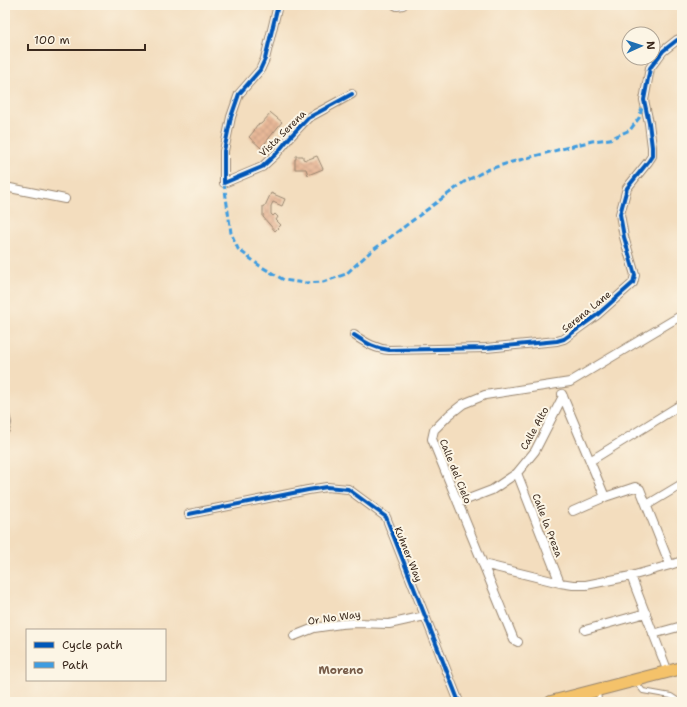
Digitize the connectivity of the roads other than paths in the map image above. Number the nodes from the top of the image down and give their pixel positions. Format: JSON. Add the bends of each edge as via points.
{"nodes":[{"id":1,"x":278,"y":5,"type":"edge"},
{"id":2,"x":395,"y":5,"type":"edge"},
{"id":3,"x":403,"y":5,"type":"edge"},
{"id":4,"x":682,"y":38,"type":"edge"},
{"id":5,"x":352,"y":94,"type":"dead end"},
{"id":6,"x":5,"y":187,"type":"edge"},
{"id":7,"x":65,"y":199,"type":"dead end"},
{"id":8,"x":682,"y":315,"type":"edge"},
{"id":9,"x":354,"y":336,"type":"dead end"},
{"id":10,"x":558,"y":385,"type":"junction"},
{"id":11,"x":563,"y":396,"type":"junction"},
{"id":12,"x":682,"y":404,"type":"edge"},
{"id":13,"x":5,"y":415,"type":"edge"},
{"id":14,"x":5,"y":430,"type":"edge"},
{"id":15,"x":590,"y":461,"type":"junction"},
{"id":16,"x":518,"y":473,"type":"junction"},
{"id":17,"x":682,"y":484,"type":"edge"},
{"id":18,"x":605,"y":497,"type":"junction"},
{"id":19,"x":458,"y":503,"type":"junction"},
{"id":20,"x":646,"y":504,"type":"junction"},
{"id":21,"x":572,"y":511,"type":"dead end"},
{"id":22,"x":190,"y":514,"type":"dead end"},
{"id":23,"x":682,"y":561,"type":"edge"},
{"id":24,"x":483,"y":564,"type":"junction"},
{"id":25,"x":670,"y":565,"type":"junction"},
{"id":26,"x":631,"y":576,"type":"junction"},
{"id":27,"x":560,"y":584,"type":"junction"},
{"id":28,"x":646,"y":613,"type":"junction"},
{"id":29,"x":426,"y":616,"type":"junction"},
{"id":30,"x":682,"y":626,"type":"edge"},
{"id":31,"x":585,"y":630,"type":"dead end"},
{"id":32,"x":653,"y":634,"type":"junction"},
{"id":33,"x":294,"y":636,"type":"dead end"},
{"id":34,"x":518,"y":642,"type":"dead end"},
{"id":35,"x":682,"y":668,"type":"edge"},
{"id":36,"x":668,"y":672,"type":"junction"},
{"id":37,"x":634,"y":680,"type":"junction"},
{"id":38,"x":598,"y":690,"type":"junction"},
{"id":39,"x":459,"y":702,"type":"edge"},
{"id":40,"x":551,"y":702,"type":"edge"},
{"id":41,"x":597,"y":702,"type":"edge"},
{"id":42,"x":680,"y":702,"type":"edge"}],
"edges":[{"from":1,"to":5,"type":"street","name":"Vista Serena","via":[[265,59],[260,70],[239,94],[231,117],[224,151],[224,183],[262,167],[308,118]]},
{"from":2,"to":3,"type":"street"},
{"from":4,"to":9,"type":"street","name":"Serena Lane","via":[[663,51],[650,68],[644,100],[652,156],[627,188],[620,214],[635,275],[632,283],[597,314],[564,339],[557,341],[486,348],[382,350]]},
{"from":6,"to":7,"type":"street"},
{"from":8,"to":10,"type":"street","name":"Calle del Cielo","via":[[570,382]]},
{"from":10,"to":11,"type":"street"},
{"from":10,"to":19,"type":"street","name":"Calle del Cielo","via":[[485,395],[463,404],[434,430],[432,439]]},
{"from":11,"to":15,"type":"street"},
{"from":11,"to":16,"type":"street","name":"Calle Alto","via":[[535,451]]},
{"from":12,"to":15,"type":"street"},
{"from":13,"to":14,"type":"street"},
{"from":15,"to":18,"type":"street"},
{"from":16,"to":19,"type":"street","name":"Calle Alto","via":[[492,490]]},
{"from":16,"to":27,"type":"street","name":"Calle la Preza"},
{"from":17,"to":20,"type":"street"},
{"from":18,"to":20,"type":"street","via":[[635,487],[640,489]]},
{"from":18,"to":21,"type":"street"},
{"from":19,"to":24,"type":"street","name":"Calle del Cielo"},
{"from":20,"to":25,"type":"street"},
{"from":22,"to":29,"type":"street","name":"Kuhner Way","via":[[308,490],[327,487],[348,489],[386,516]]},
{"from":23,"to":25,"type":"street"},
{"from":24,"to":27,"type":"street"},
{"from":24,"to":34,"type":"street","name":"Calle del Cielo","via":[[514,640]]},
{"from":25,"to":26,"type":"street"},
{"from":26,"to":27,"type":"street","via":[[586,585]]},
{"from":26,"to":28,"type":"street"},
{"from":28,"to":31,"type":"street"},
{"from":28,"to":32,"type":"street"},
{"from":29,"to":33,"type":"street","name":"Or No Way","via":[[389,624],[356,623],[314,628]]},
{"from":29,"to":39,"type":"street","name":"Kuhner Way"},
{"from":30,"to":32,"type":"street"},
{"from":32,"to":36,"type":"street"},
{"from":35,"to":36,"type":"main road"},
{"from":36,"to":37,"type":"main road"},
{"from":37,"to":38,"type":"main road"},
{"from":37,"to":42,"type":"lane","via":[[643,691],[671,696]]},
{"from":38,"to":40,"type":"main road"},
{"from":38,"to":41,"type":"lane"}]}
